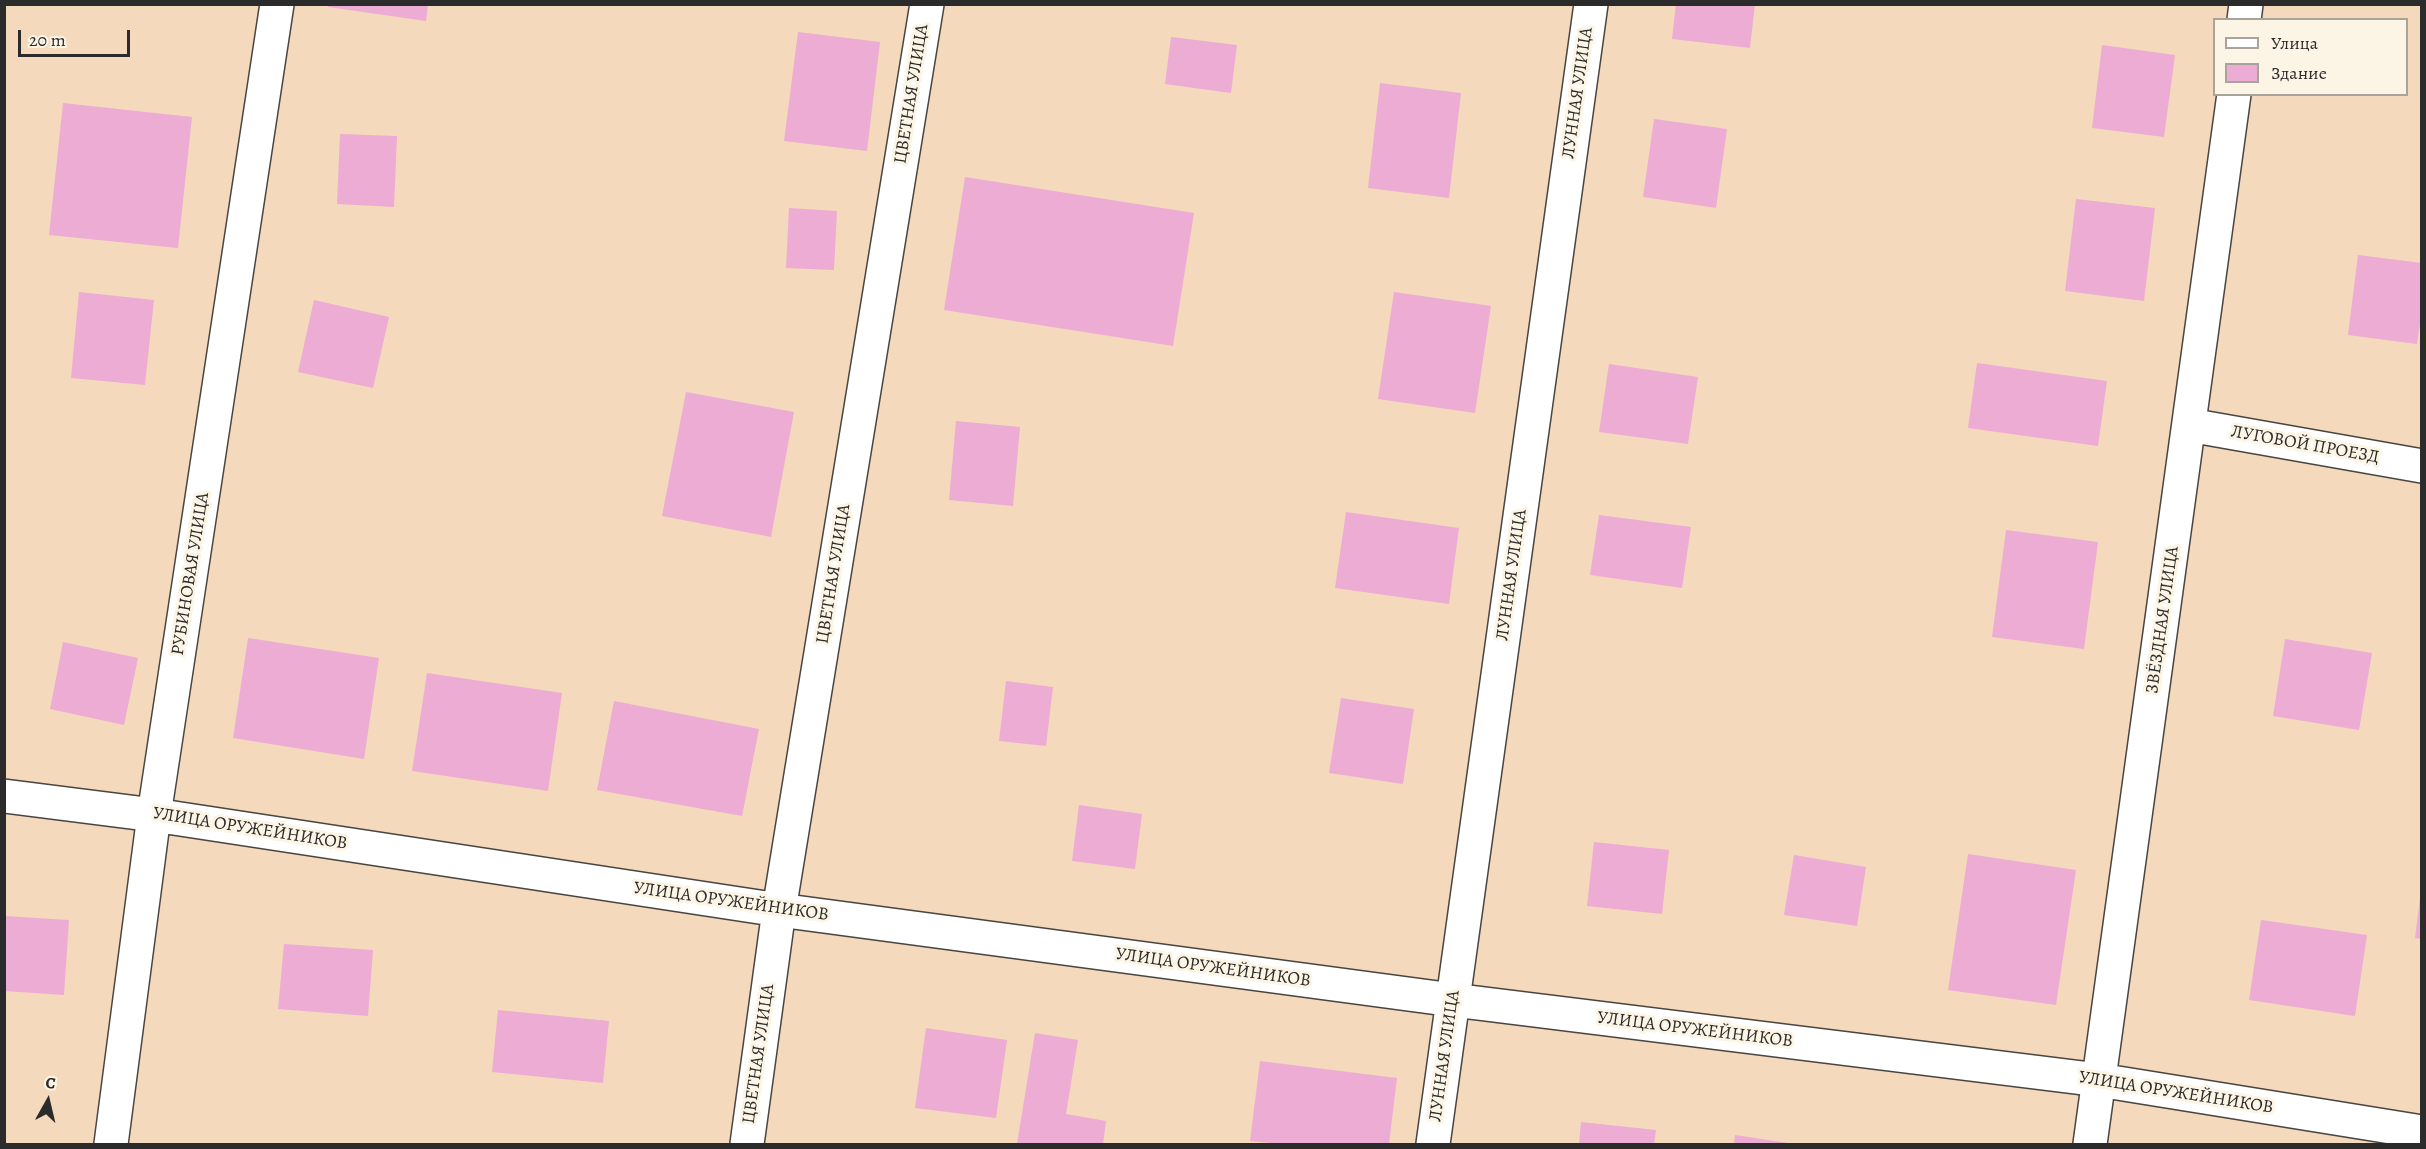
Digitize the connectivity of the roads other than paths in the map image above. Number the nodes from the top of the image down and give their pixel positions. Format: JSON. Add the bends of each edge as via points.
{"nodes":[{"id":1,"x":277,"y":4,"type":"edge"},
{"id":2,"x":927,"y":4,"type":"edge"},
{"id":3,"x":1591,"y":4,"type":"edge"},
{"id":4,"x":2234,"y":96,"type":"edge"},
{"id":5,"x":2189,"y":425,"type":"junction"},
{"id":6,"x":2421,"y":465,"type":"edge"},
{"id":7,"x":4,"y":796,"type":"edge"},
{"id":8,"x":154,"y":815,"type":"junction"},
{"id":9,"x":780,"y":910,"type":"junction"},
{"id":10,"x":1453,"y":1000,"type":"junction"},
{"id":11,"x":2099,"y":1080,"type":"junction"},
{"id":12,"x":2421,"y":1132,"type":"edge"},
{"id":13,"x":111,"y":1144,"type":"edge"},
{"id":14,"x":747,"y":1144,"type":"edge"},
{"id":15,"x":1433,"y":1144,"type":"edge"},
{"id":16,"x":2090,"y":1144,"type":"edge"}],
"edges":[{"from":1,"to":8,"type":"street","name":"РУБИНОВАЯ УЛИЦА"},
{"from":2,"to":9,"type":"street","name":"ЦВЕТНАЯ УЛИЦА"},
{"from":3,"to":10,"type":"street","name":"ЛУННАЯ УЛИЦА"},
{"from":4,"to":5,"type":"street","name":"ЗВЁЗДНАЯ УЛИЦА"},
{"from":5,"to":6,"type":"street","name":"ЛУГОВОЙ ПРОЕЗД"},
{"from":5,"to":11,"type":"street","name":"ЗВЁЗДНАЯ УЛИЦА"},
{"from":7,"to":8,"type":"street","name":"УЛИЦА ОРУЖЕЙНИКОВ"},
{"from":8,"to":9,"type":"street","name":"УЛИЦА ОРУЖЕЙНИКОВ"},
{"from":8,"to":13,"type":"street","name":"РУБИНОВАЯ УЛИЦА"},
{"from":9,"to":10,"type":"street","name":"УЛИЦА ОРУЖЕЙНИКОВ"},
{"from":9,"to":14,"type":"street","name":"ЦВЕТНАЯ УЛИЦА"},
{"from":10,"to":11,"type":"street","name":"УЛИЦА ОРУЖЕЙНИКОВ"},
{"from":10,"to":15,"type":"street","name":"ЛУННАЯ УЛИЦА"},
{"from":11,"to":12,"type":"street","name":"УЛИЦА ОРУЖЕЙНИКОВ"},
{"from":11,"to":16,"type":"street","name":"ЗВЁЗДНАЯ УЛИЦА"}]}
